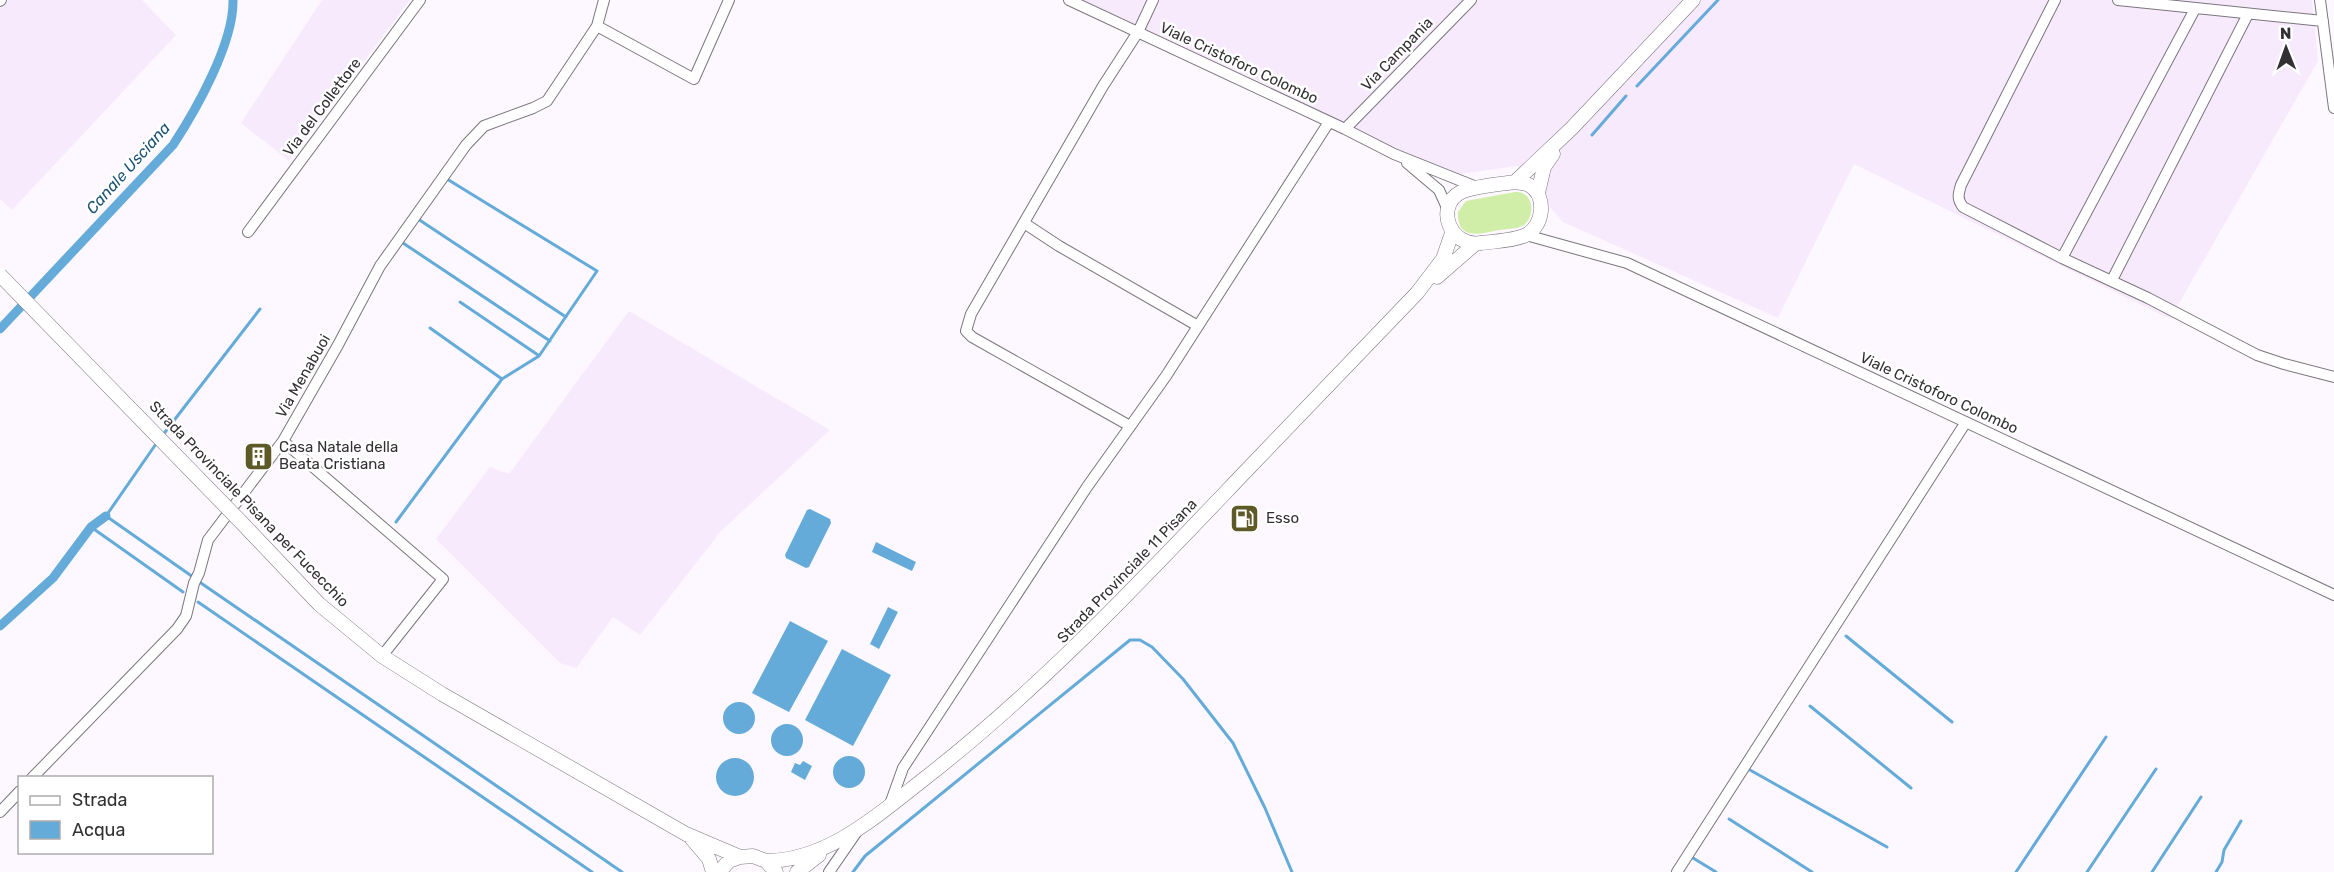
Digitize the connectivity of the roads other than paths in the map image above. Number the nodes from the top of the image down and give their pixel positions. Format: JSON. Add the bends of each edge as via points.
{"nodes":[{"id":1,"x":420,"y":0,"type":"edge"},
{"id":2,"x":604,"y":0,"type":"edge"},
{"id":3,"x":729,"y":0,"type":"edge"},
{"id":4,"x":1070,"y":0,"type":"edge"},
{"id":5,"x":1153,"y":0,"type":"edge"},
{"id":6,"x":1471,"y":0,"type":"edge"},
{"id":7,"x":1693,"y":0,"type":"edge"},
{"id":8,"x":2055,"y":0,"type":"edge"},
{"id":9,"x":2118,"y":0,"type":"edge"},
{"id":10,"x":2320,"y":0,"type":"edge"},
{"id":11,"x":2195,"y":9,"type":"junction"},
{"id":12,"x":2248,"y":14,"type":"junction"},
{"id":13,"x":2323,"y":21,"type":"junction"},
{"id":14,"x":597,"y":26,"type":"junction"},
{"id":15,"x":1138,"y":32,"type":"junction"},
{"id":16,"x":2334,"y":108,"type":"edge"},
{"id":17,"x":1329,"y":122,"type":"junction"},
{"id":18,"x":1572,"y":128,"type":"junction"},
{"id":19,"x":1345,"y":129,"type":"junction"},
{"id":20,"x":1394,"y":154,"type":"junction"},
{"id":21,"x":1515,"y":182,"type":"junction"},
{"id":22,"x":1479,"y":188,"type":"junction"},
{"id":23,"x":1538,"y":193,"type":"junction"},
{"id":24,"x":1448,"y":210,"type":"junction"},
{"id":25,"x":1024,"y":223,"type":"junction"},
{"id":26,"x":248,"y":232,"type":"dead end"},
{"id":27,"x":1452,"y":233,"type":"junction"},
{"id":28,"x":1526,"y":235,"type":"junction"},
{"id":29,"x":1475,"y":244,"type":"junction"},
{"id":30,"x":2062,"y":258,"type":"junction"},
{"id":31,"x":0,"y":274,"type":"edge"},
{"id":32,"x":2112,"y":280,"type":"junction"},
{"id":33,"x":1417,"y":293,"type":"junction"},
{"id":34,"x":1198,"y":326,"type":"junction"},
{"id":35,"x":2334,"y":377,"type":"edge"},
{"id":36,"x":1966,"y":422,"type":"junction"},
{"id":37,"x":1130,"y":426,"type":"junction"},
{"id":38,"x":283,"y":441,"type":"junction"},
{"id":39,"x":2334,"y":595,"type":"edge"},
{"id":40,"x":382,"y":656,"type":"junction"},
{"id":41,"x":33,"y":776,"type":"edge"},
{"id":42,"x":18,"y":793,"type":"edge"},
{"id":43,"x":888,"y":807,"type":"junction"},
{"id":44,"x":0,"y":812,"type":"edge"},
{"id":45,"x":859,"y":828,"type":"junction"},
{"id":46,"x":686,"y":834,"type":"junction"},
{"id":47,"x":835,"y":842,"type":"junction"},
{"id":48,"x":740,"y":857,"type":"junction"},
{"id":49,"x":766,"y":861,"type":"junction"},
{"id":50,"x":713,"y":872,"type":"edge"},
{"id":51,"x":719,"y":872,"type":"edge"},
{"id":52,"x":776,"y":872,"type":"edge"},
{"id":53,"x":797,"y":872,"type":"edge"},
{"id":54,"x":829,"y":872,"type":"edge"},
{"id":55,"x":1677,"y":872,"type":"edge"}],
"edges":[{"from":1,"to":26,"type":"street","name":"Via del Collettore"},
{"from":2,"to":14,"type":"street","name":"Via Menabuoi"},
{"from":3,"to":14,"type":"street","via":[[694,79]]},
{"from":4,"to":15,"type":"street","name":"Viale Cristoforo Colombo"},
{"from":5,"to":15,"type":"street"},
{"from":6,"to":19,"type":"street","name":"Via Campania"},
{"from":7,"to":18,"type":"main road"},
{"from":8,"to":30,"type":"street","via":[[1958,195],[1963,207]]},
{"from":9,"to":11,"type":"street"},
{"from":10,"to":13,"type":"street"},
{"from":11,"to":12,"type":"street"},
{"from":11,"to":30,"type":"street"},
{"from":12,"to":13,"type":"street"},
{"from":12,"to":32,"type":"street"},
{"from":13,"to":16,"type":"street"},
{"from":14,"to":38,"type":"street","name":"Via Menabuoi","via":[[547,101],[484,126],[466,145],[380,266]]},
{"from":15,"to":17,"type":"street","name":"Viale Cristoforo Colombo"},
{"from":15,"to":25,"type":"street"},
{"from":17,"to":19,"type":"street","name":"Viale Cristoforo Colombo"},
{"from":17,"to":34,"type":"street"},
{"from":18,"to":21,"type":"main road"},
{"from":18,"to":23,"type":"main road","via":[[1544,167]]},
{"from":19,"to":20,"type":"street","name":"Viale Cristoforo Colombo"},
{"from":20,"to":22,"type":"street","name":"Viale Cristoforo Colombo"},
{"from":20,"to":24,"type":"street","name":"Viale Cristoforo Colombo","via":[[1439,190]]},
{"from":21,"to":22,"type":"main road"},
{"from":21,"to":23,"type":"main road","via":[[1529,185]]},
{"from":22,"to":24,"type":"main road","via":[[1461,192]]},
{"from":23,"to":28,"type":"main road","via":[[1540,218],[1536,228]]},
{"from":24,"to":27,"type":"main road","name":"Strada Provinciale 11 Pisana"},
{"from":25,"to":34,"type":"street"},
{"from":25,"to":37,"type":"street","via":[[971,314],[966,331]]},
{"from":27,"to":29,"type":"main road"},
{"from":27,"to":33,"type":"main road","name":"Strada Provinciale 11 Pisana","via":[[1443,260]]},
{"from":28,"to":29,"type":"main road"},
{"from":28,"to":36,"type":"street","name":"Viale Cristoforo Colombo","via":[[1627,263]]},
{"from":29,"to":33,"type":"main road","name":"Strada Provinciale 11 Pisana"},
{"from":30,"to":32,"type":"street"},
{"from":31,"to":40,"type":"main road","name":"Strada Provinciale Pisana per Fucecchio","bridge":true,"via":[[319,604]]},
{"from":32,"to":35,"type":"street","via":[[2257,355]]},
{"from":33,"to":43,"type":"main road","name":"Strada Provinciale 11 Pisana","via":[[1054,668],[958,753]]},
{"from":34,"to":37,"type":"street"},
{"from":36,"to":39,"type":"street","name":"Viale Cristoforo Colombo"},
{"from":36,"to":55,"type":"street"},
{"from":37,"to":43,"type":"street","via":[[903,768]]},
{"from":38,"to":40,"type":"street","via":[[443,579]]},
{"from":38,"to":41,"type":"street","name":"Via Menabuoi","via":[[208,540],[186,616]]},
{"from":40,"to":46,"type":"main road","name":"Strada Provinciale Pisana per Fucecchio"},
{"from":42,"to":44,"type":"street"},
{"from":43,"to":45,"type":"main road","name":"Strada Provinciale 11 Pisana"},
{"from":45,"to":47,"type":"main road","name":"Strada Provinciale 11 Pisana"},
{"from":45,"to":54,"type":"street"},
{"from":46,"to":48,"type":"main road","name":"Strada Provinciale Pisana per Fucecchio"},
{"from":46,"to":50,"type":"main road","name":"Strada Provinciale Pisana per Fucecchio","via":[[709,860]]},
{"from":47,"to":49,"type":"main road","name":"Strada Provinciale 11 Pisana","via":[[792,859]]},
{"from":47,"to":53,"type":"main road","name":"Strada Provinciale 11 Pisana"},
{"from":48,"to":49,"type":"main road","name":"Strada Provinciale Pisana per Fucecchio"},
{"from":48,"to":51,"type":"main road","via":[[729,861]]},
{"from":49,"to":52,"type":"main road"}]}
